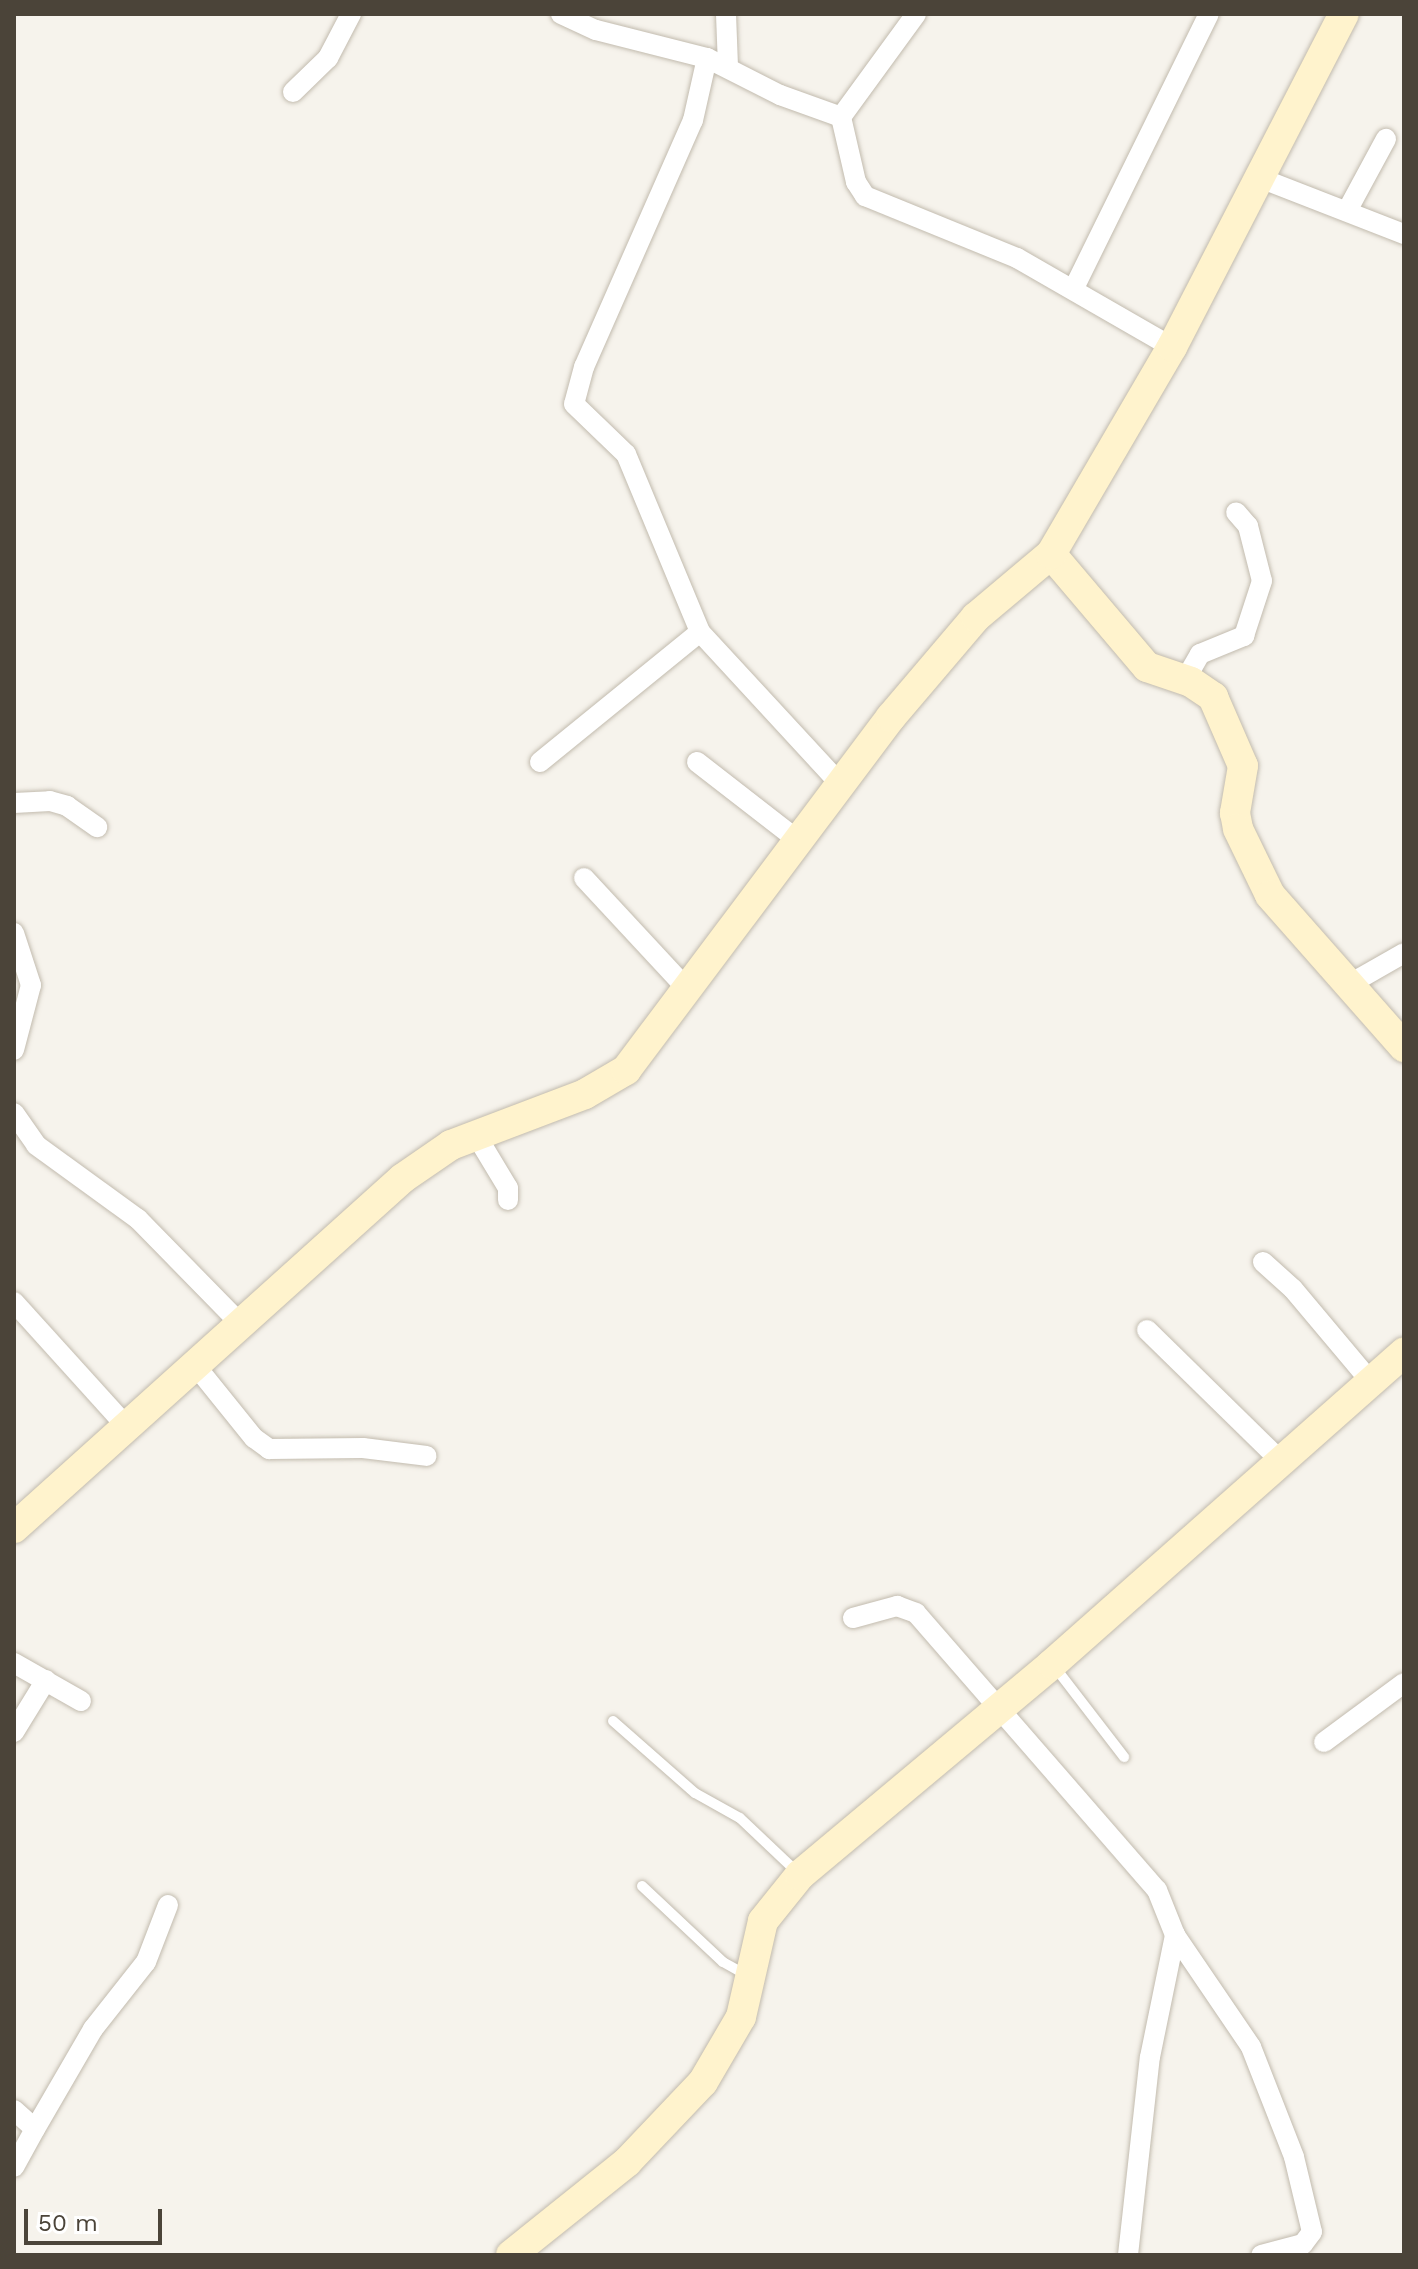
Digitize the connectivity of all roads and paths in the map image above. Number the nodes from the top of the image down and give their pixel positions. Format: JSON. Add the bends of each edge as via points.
{"nodes":[{"id":1,"x":351,"y":14,"type":"edge"},
{"id":2,"x":561,"y":14,"type":"edge"},
{"id":3,"x":726,"y":14,"type":"edge"},
{"id":4,"x":916,"y":14,"type":"edge"},
{"id":5,"x":1209,"y":14,"type":"edge"},
{"id":6,"x":1344,"y":14,"type":"edge"},
{"id":7,"x":707,"y":58,"type":"junction"},
{"id":8,"x":728,"y":66,"type":"junction"},
{"id":9,"x":293,"y":92,"type":"dead end"},
{"id":10,"x":841,"y":117,"type":"junction"},
{"id":11,"x":1386,"y":139,"type":"dead end"},
{"id":12,"x":1260,"y":178,"type":"junction"},
{"id":13,"x":1347,"y":211,"type":"junction"},
{"id":14,"x":1404,"y":234,"type":"edge"},
{"id":15,"x":1074,"y":288,"type":"junction"},
{"id":16,"x":1172,"y":347,"type":"junction"},
{"id":17,"x":1236,"y":512,"type":"dead end"},
{"id":18,"x":1051,"y":554,"type":"junction"},
{"id":19,"x":700,"y":632,"type":"junction"},
{"id":20,"x":1195,"y":685,"type":"junction"},
{"id":21,"x":540,"y":762,"type":"dead end"},
{"id":22,"x":697,"y":762,"type":"dead end"},
{"id":23,"x":842,"y":786,"type":"junction"},
{"id":24,"x":14,"y":803,"type":"edge"},
{"id":25,"x":97,"y":827,"type":"dead end"},
{"id":26,"x":799,"y":841,"type":"junction"},
{"id":27,"x":584,"y":878,"type":"dead end"},
{"id":28,"x":14,"y":933,"type":"edge"},
{"id":29,"x":1404,"y":953,"type":"edge"},
{"id":30,"x":1348,"y":985,"type":"junction"},
{"id":31,"x":687,"y":989,"type":"junction"},
{"id":32,"x":1404,"y":1047,"type":"edge"},
{"id":33,"x":14,"y":1050,"type":"edge"},
{"id":34,"x":14,"y":1113,"type":"edge"},
{"id":35,"x":476,"y":1135,"type":"junction"},
{"id":36,"x":508,"y":1200,"type":"dead end"},
{"id":37,"x":1263,"y":1262,"type":"dead end"},
{"id":38,"x":14,"y":1302,"type":"edge"},
{"id":39,"x":239,"y":1322,"type":"junction"},
{"id":40,"x":1147,"y":1330,"type":"dead end"},
{"id":41,"x":1404,"y":1353,"type":"edge"},
{"id":42,"x":195,"y":1365,"type":"junction"},
{"id":43,"x":1371,"y":1382,"type":"junction"},
{"id":44,"x":127,"y":1427,"type":"junction"},
{"id":45,"x":427,"y":1456,"type":"dead end"},
{"id":46,"x":1281,"y":1461,"type":"junction"},
{"id":47,"x":14,"y":1528,"type":"edge"},
{"id":48,"x":853,"y":1618,"type":"dead end"},
{"id":49,"x":14,"y":1663,"type":"edge"},
{"id":50,"x":1052,"y":1664,"type":"junction"},
{"id":51,"x":46,"y":1680,"type":"junction"},
{"id":52,"x":1404,"y":1683,"type":"edge"},
{"id":53,"x":81,"y":1701,"type":"dead end"},
{"id":54,"x":1002,"y":1707,"type":"junction"},
{"id":55,"x":613,"y":1721,"type":"dead end"},
{"id":56,"x":14,"y":1732,"type":"edge"},
{"id":57,"x":1324,"y":1742,"type":"dead end"},
{"id":58,"x":1124,"y":1757,"type":"dead end"},
{"id":59,"x":800,"y":1875,"type":"junction"},
{"id":60,"x":642,"y":1886,"type":"dead end"},
{"id":61,"x":168,"y":1905,"type":"dead end"},
{"id":62,"x":1175,"y":1935,"type":"junction"},
{"id":63,"x":750,"y":1977,"type":"junction"},
{"id":64,"x":23,"y":2118,"type":"edge"},
{"id":65,"x":14,"y":2167,"type":"edge"},
{"id":66,"x":511,"y":2255,"type":"edge"},
{"id":67,"x":1128,"y":2255,"type":"edge"},
{"id":68,"x":1261,"y":2255,"type":"edge"}],
"edges":[{"from":1,"to":9,"type":"street","via":[[328,58]]},
{"from":2,"to":7,"type":"street","via":[[596,30]]},
{"from":3,"to":8,"type":"street"},
{"from":4,"to":10,"type":"street"},
{"from":5,"to":15,"type":"street"},
{"from":6,"to":12,"type":"street"},
{"from":7,"to":8,"type":"street"},
{"from":7,"to":19,"type":"street","via":[[693,120],[584,367],[574,404],[626,454]]},
{"from":8,"to":10,"type":"street","via":[[780,95]]},
{"from":10,"to":15,"type":"street","via":[[856,182],[865,196],[965,234]]},
{"from":11,"to":13,"type":"street"},
{"from":12,"to":13,"type":"street"},
{"from":12,"to":16,"type":"street"},
{"from":13,"to":14,"type":"street"},
{"from":15,"to":16,"type":"street"},
{"from":16,"to":18,"type":"street"},
{"from":17,"to":20,"type":"street","via":[[1248,526],[1262,581],[1244,636],[1200,654]]},
{"from":18,"to":20,"type":"street","via":[[1147,667]]},
{"from":18,"to":23,"type":"street","via":[[976,617],[891,717]]},
{"from":19,"to":21,"type":"street"},
{"from":19,"to":23,"type":"street"},
{"from":20,"to":30,"type":"street","via":[[1238,747],[1243,766],[1235,813],[1238,829],[1270,895]]},
{"from":22,"to":26,"type":"street"},
{"from":23,"to":26,"type":"street"},
{"from":24,"to":25,"type":"street","via":[[50,801]]},
{"from":26,"to":31,"type":"street"},
{"from":27,"to":31,"type":"street"},
{"from":28,"to":33,"type":"street","via":[[31,985]]},
{"from":29,"to":30,"type":"street"},
{"from":30,"to":32,"type":"street"},
{"from":31,"to":35,"type":"street","via":[[626,1070],[585,1094]]},
{"from":34,"to":39,"type":"street","via":[[36,1145],[138,1219]]},
{"from":35,"to":36,"type":"street","via":[[508,1188]]},
{"from":35,"to":39,"type":"street","via":[[451,1145],[403,1178]]},
{"from":37,"to":43,"type":"street","via":[[1293,1289]]},
{"from":38,"to":44,"type":"street"},
{"from":39,"to":42,"type":"street"},
{"from":40,"to":46,"type":"street"},
{"from":41,"to":43,"type":"street"},
{"from":42,"to":44,"type":"street"},
{"from":42,"to":45,"type":"street","via":[[269,1449],[363,1448]]},
{"from":43,"to":46,"type":"street"},
{"from":44,"to":47,"type":"street"},
{"from":46,"to":50,"type":"street"},
{"from":48,"to":54,"type":"street","via":[[897,1606],[910,1609]]},
{"from":49,"to":51,"type":"street"},
{"from":50,"to":54,"type":"street"},
{"from":50,"to":58,"type":"lane"},
{"from":51,"to":53,"type":"street"},
{"from":51,"to":56,"type":"street"},
{"from":52,"to":57,"type":"street"},
{"from":54,"to":59,"type":"street"},
{"from":54,"to":62,"type":"street","via":[[1133,1858],[1165,1903]]},
{"from":55,"to":59,"type":"lane","via":[[695,1793],[740,1818]]},
{"from":59,"to":63,"type":"street","via":[[763,1921]]},
{"from":60,"to":63,"type":"lane","via":[[723,1962]]},
{"from":61,"to":64,"type":"street","via":[[146,1962]]},
{"from":62,"to":67,"type":"street","via":[[1150,2057]]},
{"from":62,"to":68,"type":"street","via":[[1251,2047],[1298,2171],[1310,2237],[1303,2244]]},
{"from":63,"to":66,"type":"street","via":[[732,2036],[686,2102],[627,2162]]},
{"from":64,"to":65,"type":"street"}]}
